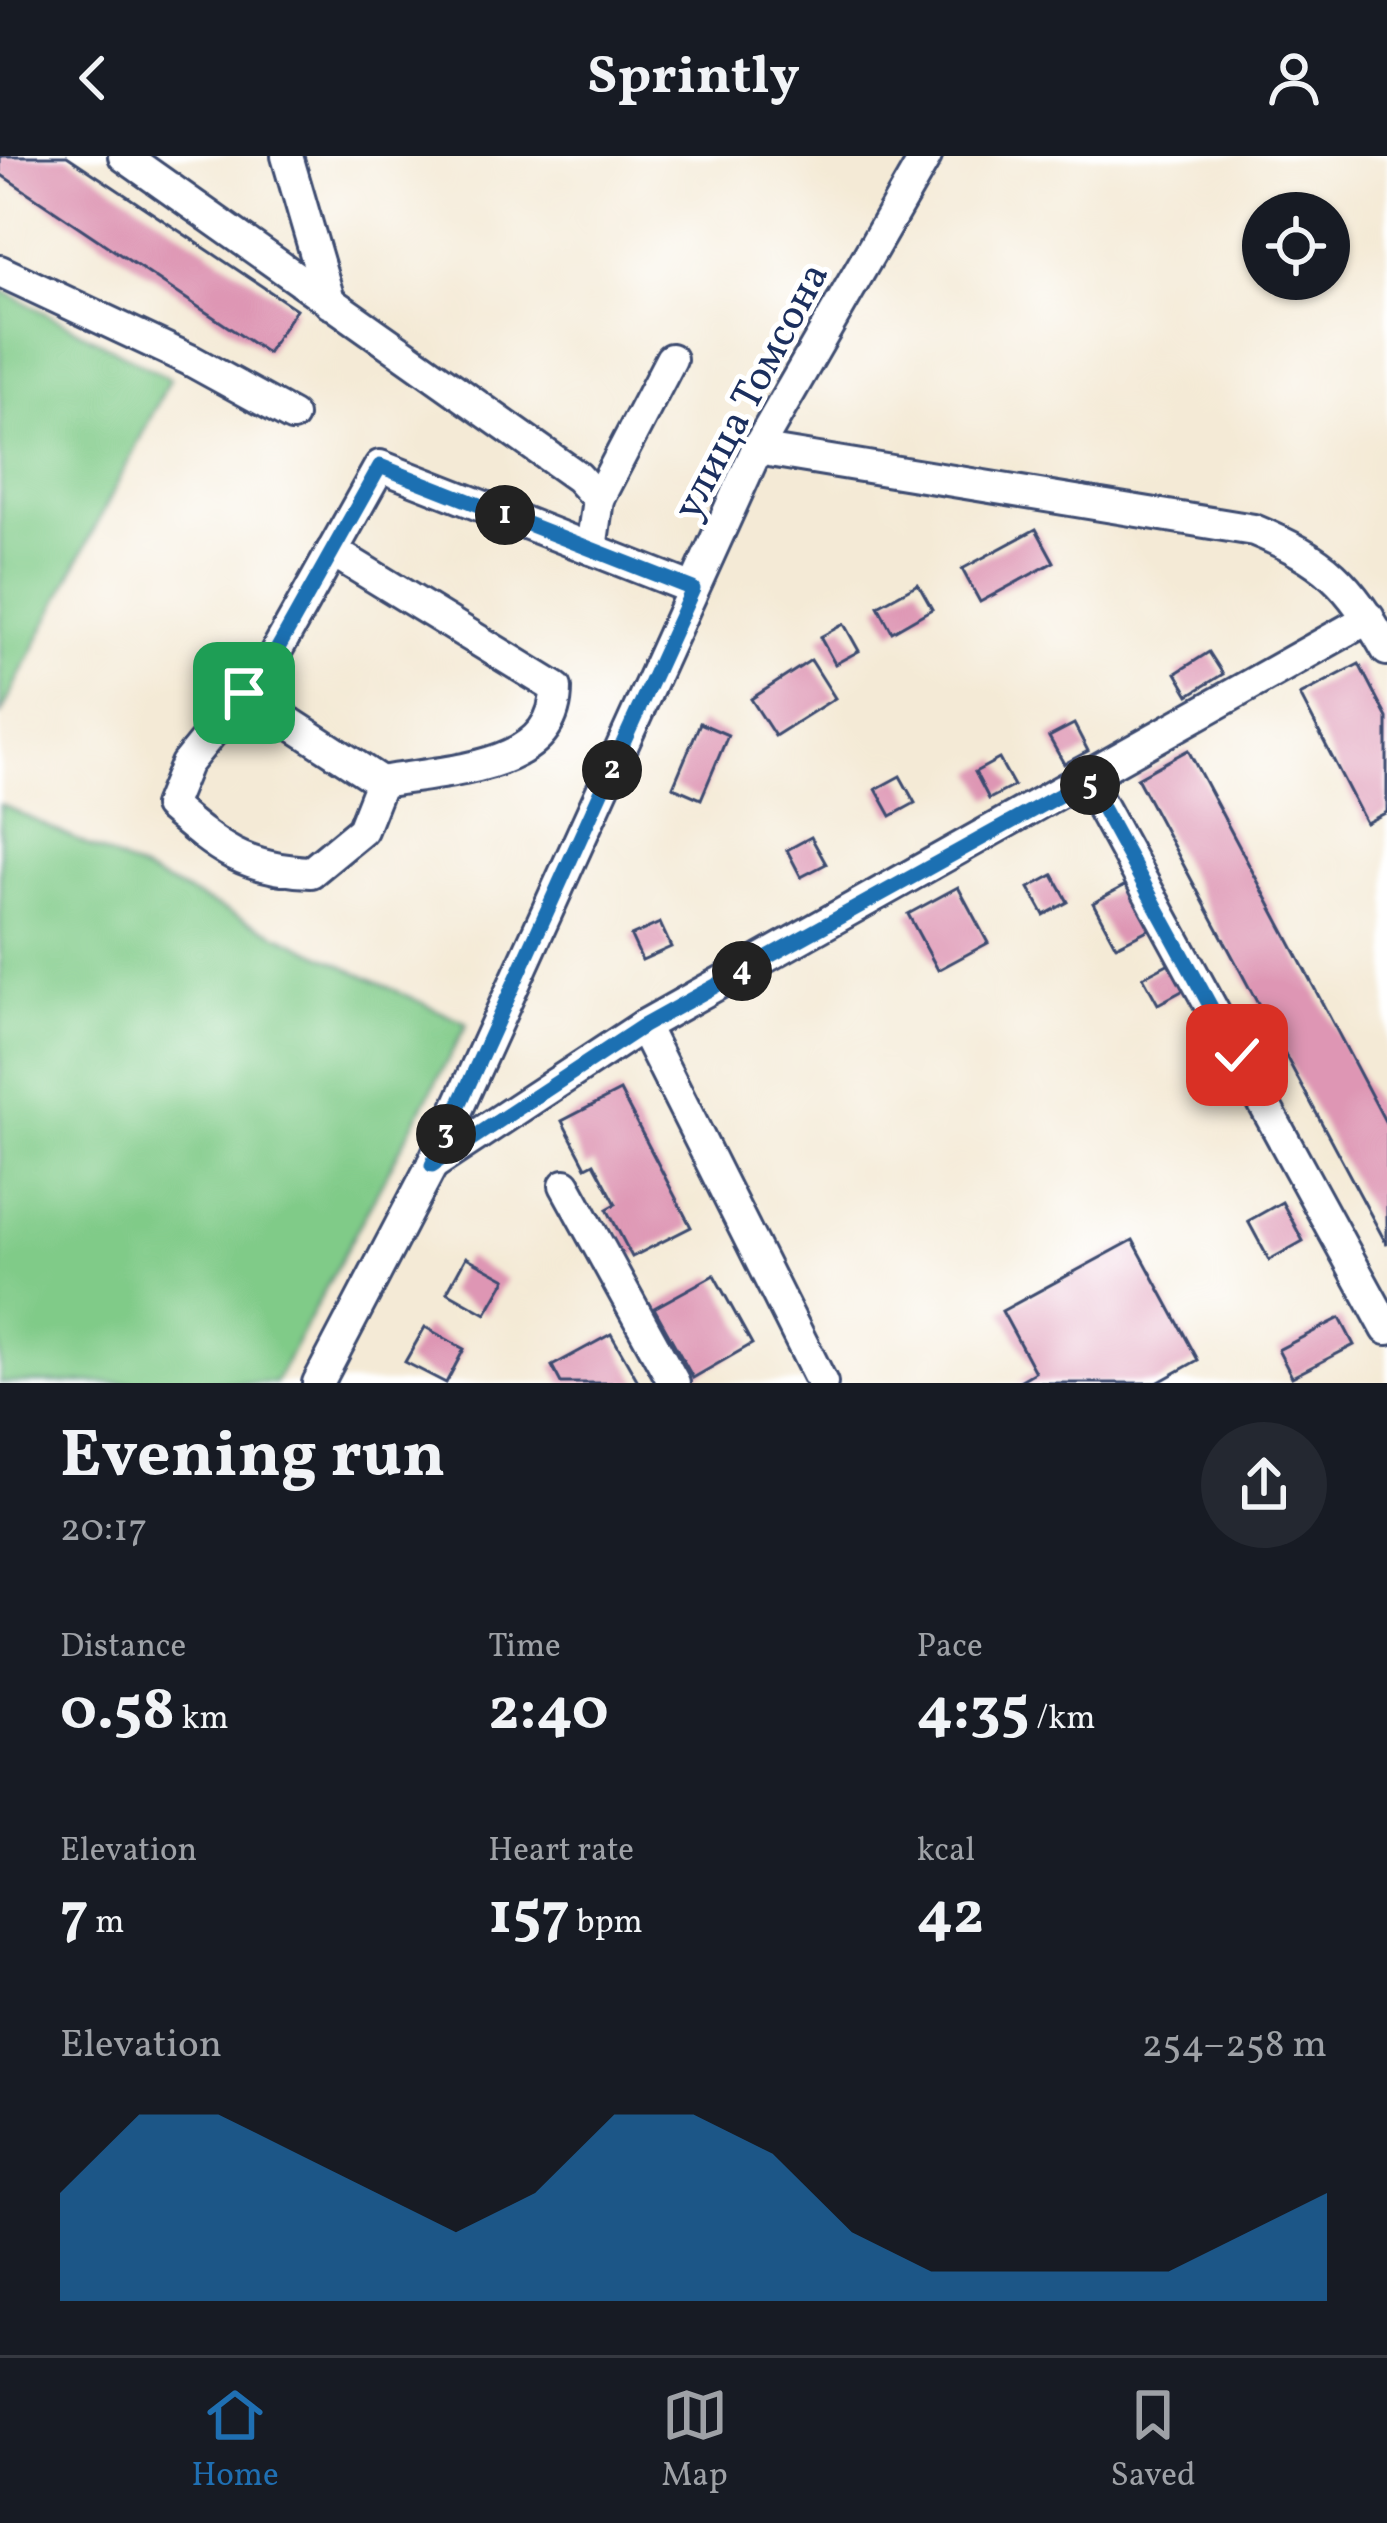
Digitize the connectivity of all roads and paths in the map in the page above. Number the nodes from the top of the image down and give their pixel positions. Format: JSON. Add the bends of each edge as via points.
{"nodes":[{"id":1,"x":124,"y":156,"type":"edge"},
{"id":2,"x":287,"y":156,"type":"edge"},
{"id":3,"x":926,"y":156,"type":"edge"},
{"id":4,"x":0,"y":271,"type":"edge"},
{"id":5,"x":330,"y":303,"type":"junction"},
{"id":6,"x":671,"y":359,"type":"dead end"},
{"id":7,"x":292,"y":416,"type":"dead end"},
{"id":8,"x":757,"y":449,"type":"junction"},
{"id":9,"x":598,"y":499,"type":"junction"},
{"id":10,"x":591,"y":549,"type":"junction"},
{"id":11,"x":332,"y":551,"type":"junction"},
{"id":12,"x":693,"y":589,"type":"junction"},
{"id":13,"x":1369,"y":618,"type":"junction"},
{"id":14,"x":1387,"y":650,"type":"edge"},
{"id":15,"x":244,"y":693,"type":"junction"},
{"id":16,"x":1087,"y":780,"type":"junction"},
{"id":17,"x":381,"y":782,"type":"junction"},
{"id":18,"x":643,"y":1026,"type":"junction"},
{"id":19,"x":432,"y":1165,"type":"junction"},
{"id":20,"x":566,"y":1185,"type":"dead end"},
{"id":21,"x":1387,"y":1329,"type":"edge"},
{"id":22,"x":318,"y":1383,"type":"edge"},
{"id":23,"x":674,"y":1383,"type":"edge"},
{"id":24,"x":822,"y":1383,"type":"edge"}],
"edges":[{"from":1,"to":5,"type":"street"},
{"from":2,"to":5,"type":"street"},
{"from":3,"to":8,"type":"street","name":"улица Томсона"},
{"from":4,"to":7,"type":"street"},
{"from":5,"to":9,"type":"street"},
{"from":6,"to":9,"type":"street"},
{"from":8,"to":12,"type":"street","name":"улица Томсона"},
{"from":8,"to":13,"type":"street","via":[[1254,530],[1313,554]]},
{"from":9,"to":10,"type":"street"},
{"from":10,"to":11,"type":"street","via":[[380,466]]},
{"from":10,"to":12,"type":"street"},
{"from":11,"to":15,"type":"street"},
{"from":11,"to":17,"type":"street","via":[[556,688],[556,709],[534,744],[509,758]]},
{"from":12,"to":19,"type":"street","name":"улица Томсона"},
{"from":13,"to":14,"type":"street"},
{"from":13,"to":16,"type":"street"},
{"from":15,"to":17,"type":"street"},
{"from":15,"to":17,"type":"street","via":[[186,764],[169,806],[207,838],[264,870],[311,872],[362,830]]},
{"from":16,"to":18,"type":"street"},
{"from":16,"to":21,"type":"street"},
{"from":18,"to":19,"type":"street"},
{"from":18,"to":24,"type":"street"},
{"from":19,"to":22,"type":"street","name":"улица Томсона"},
{"from":20,"to":23,"type":"street"}]}
